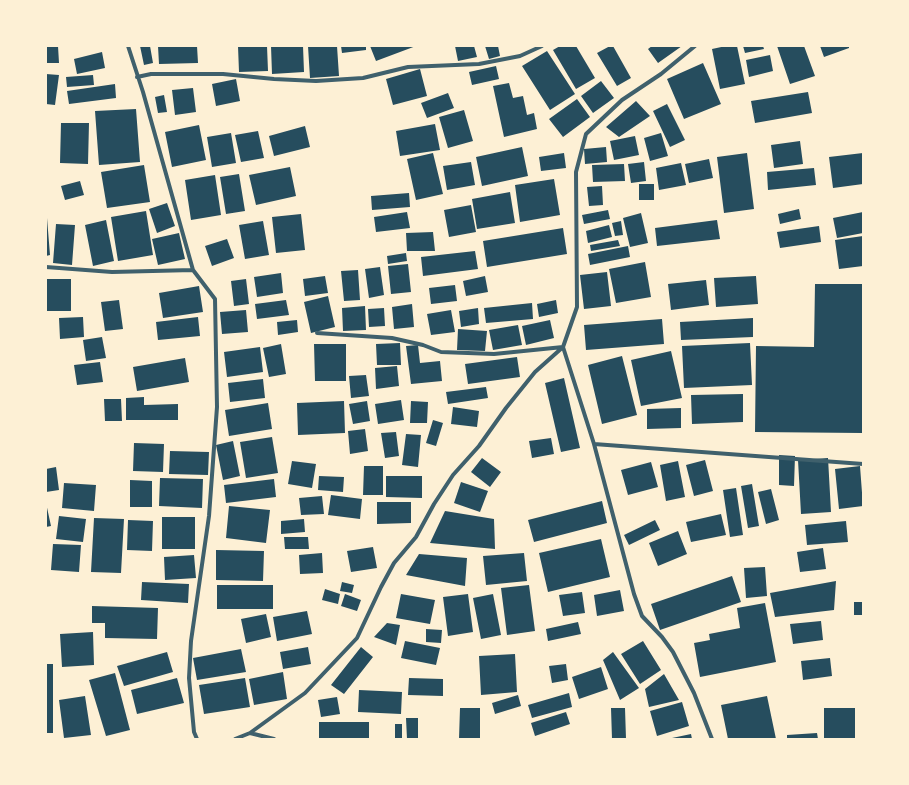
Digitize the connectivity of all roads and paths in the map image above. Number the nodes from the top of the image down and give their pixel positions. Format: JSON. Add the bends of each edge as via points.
{"nodes":[{"id":1,"x":128,"y":46,"type":"edge"},
{"id":2,"x":542,"y":46,"type":"edge"},
{"id":3,"x":695,"y":46,"type":"edge"},
{"id":4,"x":137,"y":77,"type":"junction"},
{"id":5,"x":46,"y":267,"type":"edge"},
{"id":6,"x":193,"y":270,"type":"junction"},
{"id":7,"x":317,"y":333,"type":"dead end"},
{"id":8,"x":563,"y":347,"type":"junction"},
{"id":9,"x":594,"y":444,"type":"junction"},
{"id":10,"x":863,"y":464,"type":"edge"},
{"id":11,"x":250,"y":733,"type":"junction"},
{"id":12,"x":197,"y":739,"type":"edge"},
{"id":13,"x":236,"y":739,"type":"edge"},
{"id":14,"x":274,"y":739,"type":"edge"},
{"id":15,"x":712,"y":739,"type":"edge"}],
"edges":[{"from":1,"to":4,"type":"street"},
{"from":2,"to":4,"type":"street","via":[[520,56],[479,64],[408,68],[363,78],[316,81],[223,74],[150,74]]},
{"from":3,"to":8,"type":"street","via":[[661,74],[622,100],[586,134],[576,172],[577,307]]},
{"from":4,"to":6,"type":"street"},
{"from":5,"to":6,"type":"street","via":[[112,272]]},
{"from":6,"to":12,"type":"street","via":[[215,299],[216,407],[209,516],[188,678]]},
{"from":7,"to":8,"type":"street","via":[[392,338],[441,352],[494,354]]},
{"from":8,"to":9,"type":"street"},
{"from":8,"to":11,"type":"street","via":[[535,372],[479,446],[453,475],[416,537],[394,563],[357,638],[305,693]]},
{"from":9,"to":10,"type":"street"},
{"from":9,"to":15,"type":"street","via":[[642,616],[662,636],[673,652],[694,693]]},
{"from":11,"to":13,"type":"street"},
{"from":11,"to":14,"type":"street"}]}
